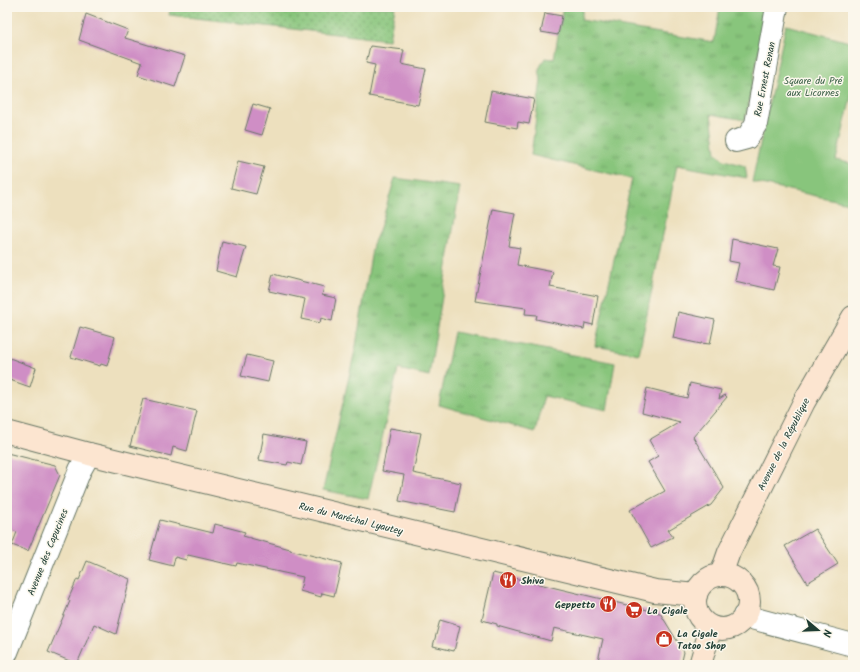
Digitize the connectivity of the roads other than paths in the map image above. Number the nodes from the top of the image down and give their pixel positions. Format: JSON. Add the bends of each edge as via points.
{"nodes":[{"id":1,"x":777,"y":7,"type":"edge"},
{"id":2,"x":736,"y":141,"type":"dead end"},
{"id":3,"x":853,"y":317,"type":"edge"},
{"id":4,"x":7,"y":432,"type":"edge"},
{"id":5,"x":88,"y":454,"type":"junction"},
{"id":6,"x":721,"y":575,"type":"junction"},
{"id":7,"x":696,"y":595,"type":"junction"},
{"id":8,"x":744,"y":616,"type":"junction"},
{"id":9,"x":711,"y":627,"type":"junction"},
{"id":10,"x":853,"y":645,"type":"edge"},
{"id":11,"x":7,"y":652,"type":"edge"},
{"id":12,"x":700,"y":665,"type":"edge"}],
"edges":[{"from":1,"to":2,"type":"street","name":"Rue Ernest Renan","via":[[756,124],[747,138]]},
{"from":3,"to":6,"type":"street","name":"Avenue de la République","via":[[804,402],[729,552]]},
{"from":4,"to":5,"type":"street","name":"Rue du Maréchal Lyautey"},
{"from":5,"to":7,"type":"street","name":"Rue du Maréchal Lyautey","via":[[655,591]]},
{"from":5,"to":11,"type":"street","name":"Avenue des Capucines"},
{"from":6,"to":7,"type":"street","via":[[711,578],[700,587]]},
{"from":6,"to":8,"type":"street","via":[[736,579],[746,589],[748,607]]},
{"from":7,"to":9,"type":"street","via":[[696,607],[700,618]]},
{"from":8,"to":9,"type":"street","via":[[735,626],[721,629]]},
{"from":8,"to":10,"type":"street"},
{"from":9,"to":12,"type":"street"}]}
